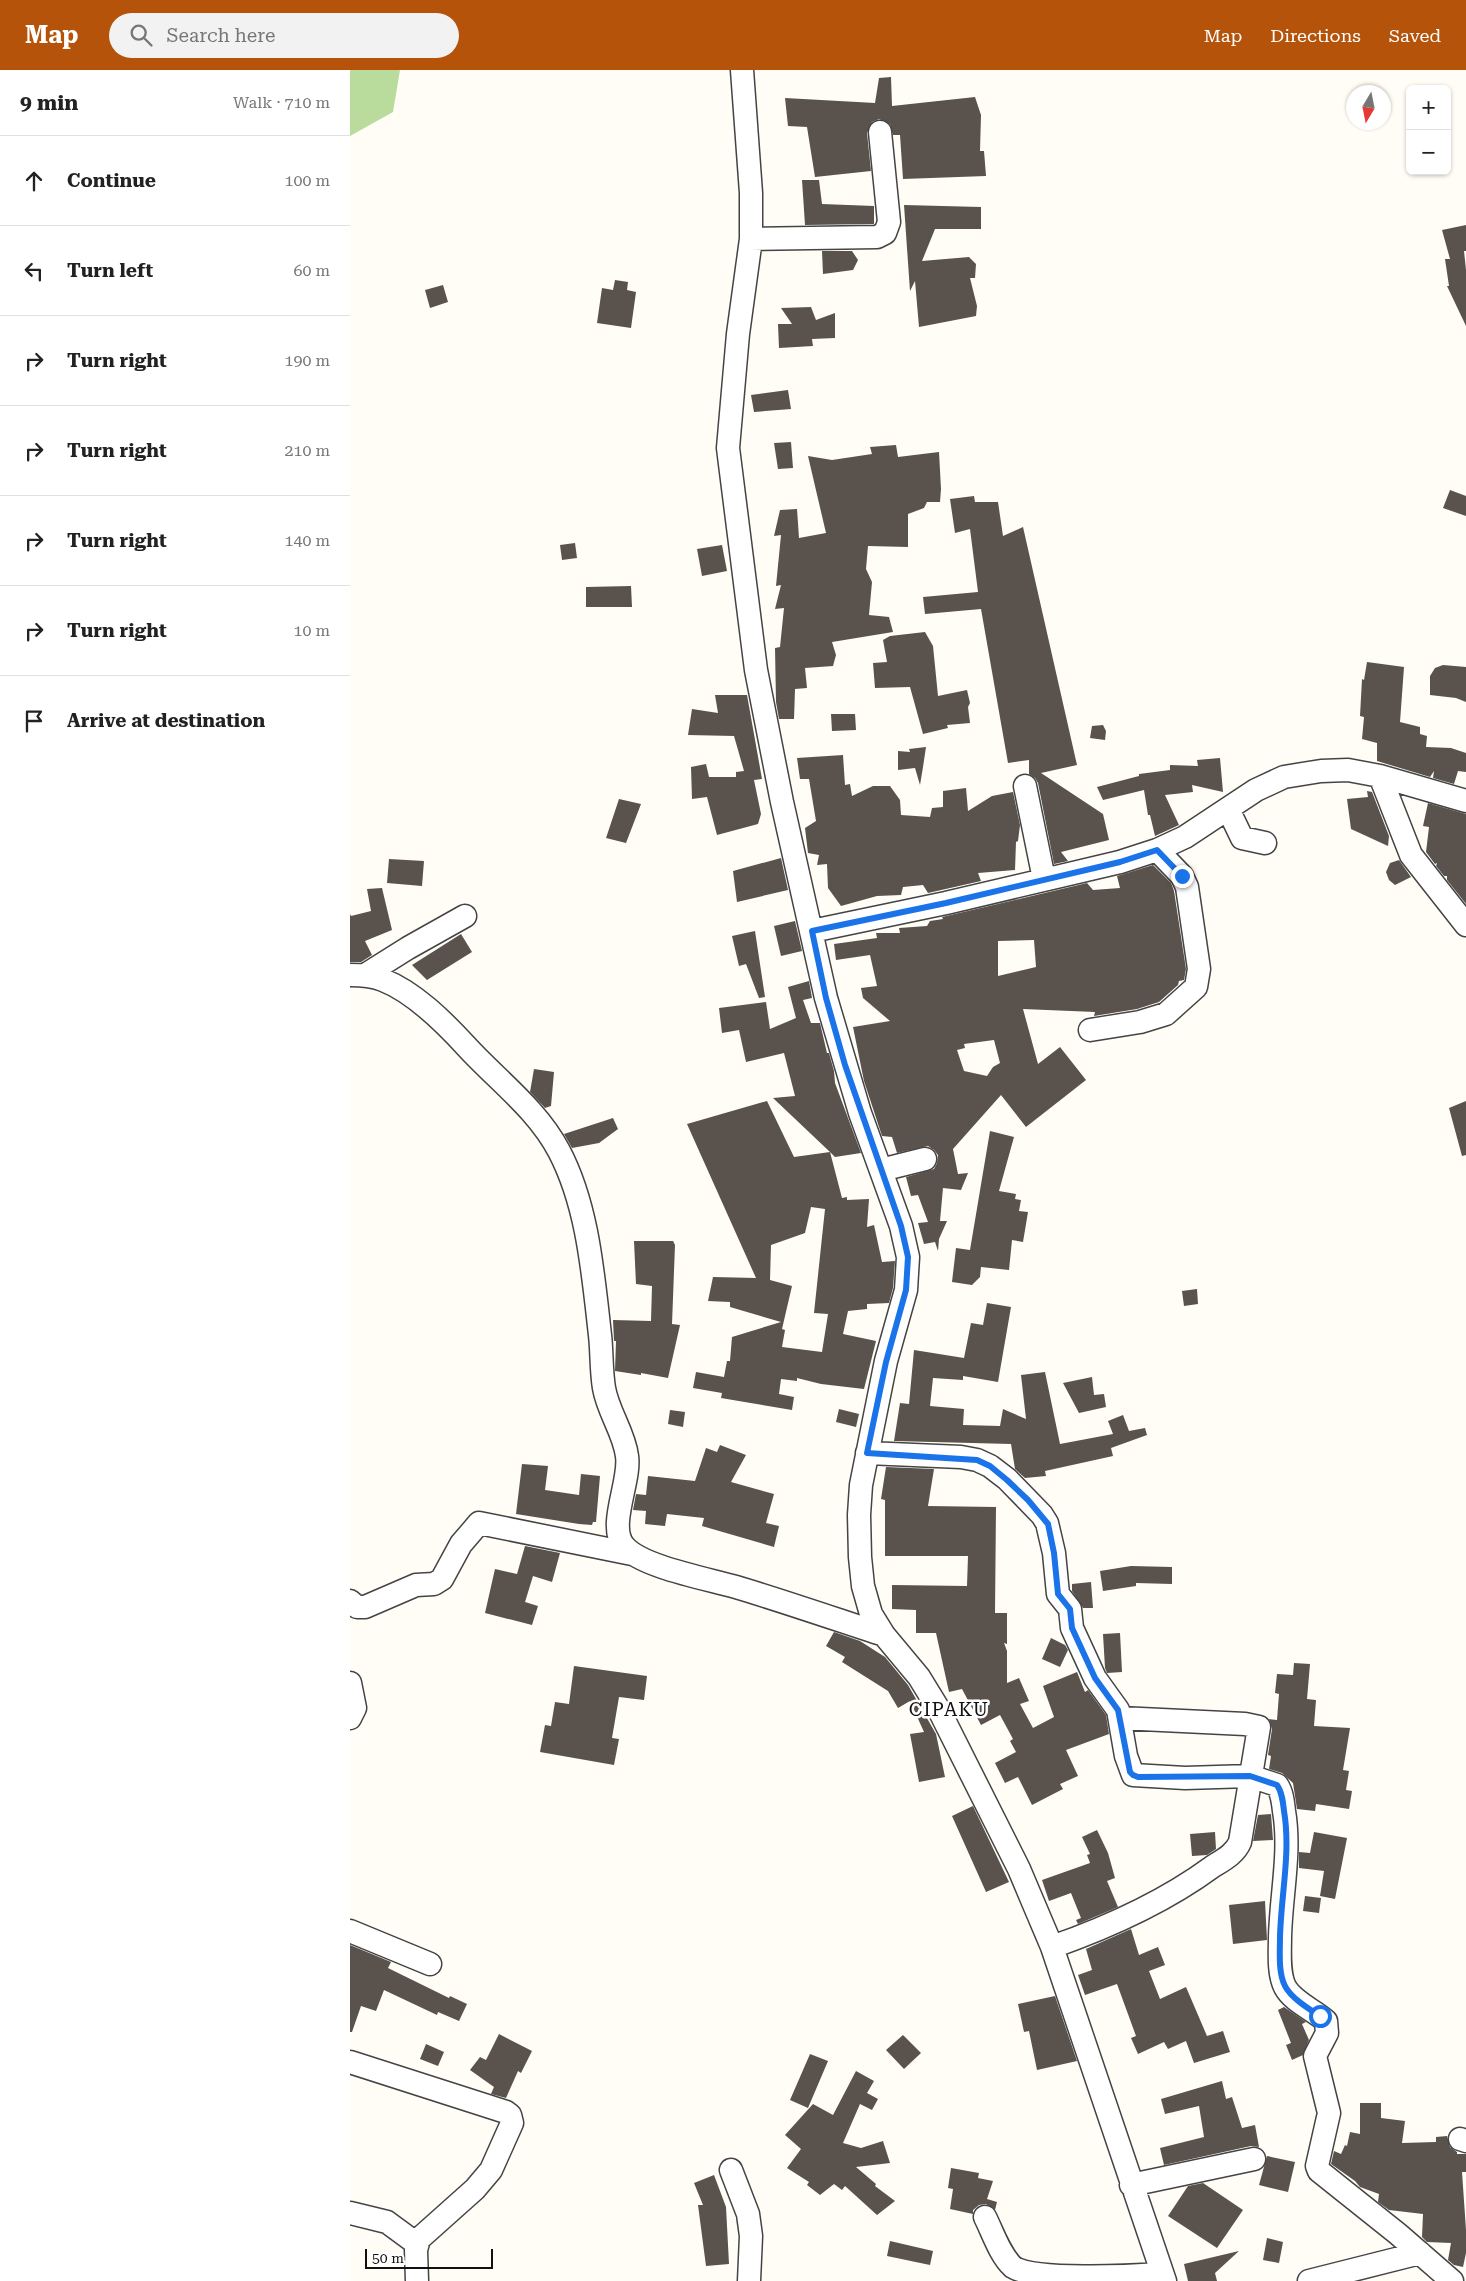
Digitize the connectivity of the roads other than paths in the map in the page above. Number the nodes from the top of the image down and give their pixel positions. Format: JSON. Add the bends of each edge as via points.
{"nodes":[{"id":1,"x":742,"y":70,"type":"edge"},
{"id":2,"x":880,"y":132,"type":"dead end"},
{"id":3,"x":751,"y":239,"type":"junction"},
{"id":4,"x":1380,"y":776,"type":"junction"},
{"id":5,"x":1025,"y":786,"type":"dead end"},
{"id":6,"x":1466,"y":802,"type":"edge"},
{"id":7,"x":1228,"y":809,"type":"junction"},
{"id":8,"x":1264,"y":843,"type":"dead end"},
{"id":9,"x":1157,"y":850,"type":"junction"},
{"id":10,"x":1044,"y":879,"type":"junction"},
{"id":11,"x":465,"y":916,"type":"dead end"},
{"id":12,"x":1466,"y":925,"type":"edge"},
{"id":13,"x":812,"y":931,"type":"junction"},
{"id":14,"x":357,"y":975,"type":"edge"},
{"id":15,"x":1090,"y":1030,"type":"dead end"},
{"id":16,"x":925,"y":1159,"type":"dead end"},
{"id":17,"x":881,"y":1170,"type":"junction"},
{"id":18,"x":867,"y":1453,"type":"junction"},
{"id":19,"x":632,"y":1554,"type":"junction"},
{"id":20,"x":350,"y":1601,"type":"edge"},
{"id":21,"x":884,"y":1635,"type":"junction"},
{"id":22,"x":350,"y":1683,"type":"edge"},
{"id":23,"x":350,"y":1718,"type":"edge"},
{"id":24,"x":1120,"y":1718,"type":"junction"},
{"id":25,"x":1250,"y":1776,"type":"junction"},
{"id":26,"x":350,"y":1931,"type":"edge"},
{"id":27,"x":1052,"y":1947,"type":"junction"},
{"id":28,"x":430,"y":1964,"type":"dead end"},
{"id":29,"x":350,"y":2062,"type":"edge"},
{"id":30,"x":1254,"y":2159,"type":"dead end"},
{"id":31,"x":731,"y":2170,"type":"dead end"},
{"id":32,"x":1131,"y":2185,"type":"junction"},
{"id":33,"x":350,"y":2213,"type":"edge"},
{"id":34,"x":985,"y":2217,"type":"dead end"},
{"id":35,"x":417,"y":2244,"type":"junction"},
{"id":36,"x":1420,"y":2254,"type":"junction"},
{"id":37,"x":1163,"y":2278,"type":"edge"},
{"id":38,"x":417,"y":2281,"type":"edge"},
{"id":39,"x":749,"y":2281,"type":"edge"},
{"id":40,"x":1309,"y":2281,"type":"edge"},
{"id":41,"x":1452,"y":2281,"type":"edge"}],
"edges":[{"from":1,"to":3,"type":"street"},
{"from":2,"to":3,"type":"street","via":[[889,222],[885,233],[877,237]]},
{"from":3,"to":13,"type":"street","via":[[738,334],[728,448],[756,670]]},
{"from":4,"to":6,"type":"street"},
{"from":4,"to":7,"type":"street","via":[[1348,770],[1284,778],[1256,790]]},
{"from":4,"to":12,"type":"street","via":[[1411,855]]},
{"from":5,"to":10,"type":"street"},
{"from":7,"to":8,"type":"street","via":[[1242,838]]},
{"from":7,"to":9,"type":"street","via":[[1185,837]]},
{"from":9,"to":10,"type":"street"},
{"from":9,"to":15,"type":"street","via":[[1182,876],[1187,888],[1199,970],[1196,986],[1166,1014]]},
{"from":10,"to":13,"type":"street"},
{"from":11,"to":14,"type":"street"},
{"from":13,"to":17,"type":"street","via":[[845,1065]]},
{"from":14,"to":19,"type":"street","via":[[383,980],[410,995],[454,1032],[534,1116],[559,1150],[587,1233],[604,1391],[628,1457],[618,1530],[623,1545]]},
{"from":16,"to":17,"type":"street"},
{"from":17,"to":18,"type":"street","via":[[901,1226],[908,1257],[908,1275]]},
{"from":18,"to":21,"type":"street","via":[[860,1507],[860,1557],[863,1586],[871,1614]]},
{"from":18,"to":24,"type":"street","via":[[977,1460],[990,1466],[1028,1500],[1048,1524],[1058,1594],[1070,1609],[1072,1628],[1095,1678]]},
{"from":19,"to":20,"type":"street","via":[[479,1523],[461,1544],[437,1583],[416,1585],[365,1607],[357,1607]]},
{"from":19,"to":21,"type":"street"},
{"from":21,"to":27,"type":"street","via":[[914,1671],[938,1708],[1018,1869]]},
{"from":22,"to":23,"type":"street","via":[[355,1708]]},
{"from":24,"to":25,"type":"street","via":[[1130,1772],[1136,1777]]},
{"from":24,"to":25,"type":"street","via":[[1255,1725],[1260,1730]]},
{"from":25,"to":27,"type":"street","via":[[1240,1842],[1234,1852],[1191,1883],[1137,1913]]},
{"from":25,"to":36,"type":"street","via":[[1277,1785],[1285,1814],[1282,1978],[1293,1996],[1326,2021],[1327,2033],[1315,2056],[1329,2113],[1318,2171]]},
{"from":26,"to":28,"type":"street"},
{"from":27,"to":32,"type":"street"},
{"from":29,"to":35,"type":"street","via":[[506,2112],[511,2118],[512,2123],[491,2170]]},
{"from":30,"to":32,"type":"street"},
{"from":31,"to":39,"type":"street","via":[[748,2214],[751,2236]]},
{"from":32,"to":37,"type":"street"},
{"from":33,"to":35,"type":"street","via":[[387,2222]]},
{"from":34,"to":37,"type":"street","via":[[1012,2266],[1024,2274],[1077,2279]]},
{"from":35,"to":38,"type":"street"},
{"from":36,"to":40,"type":"street"},
{"from":36,"to":41,"type":"street"}]}
